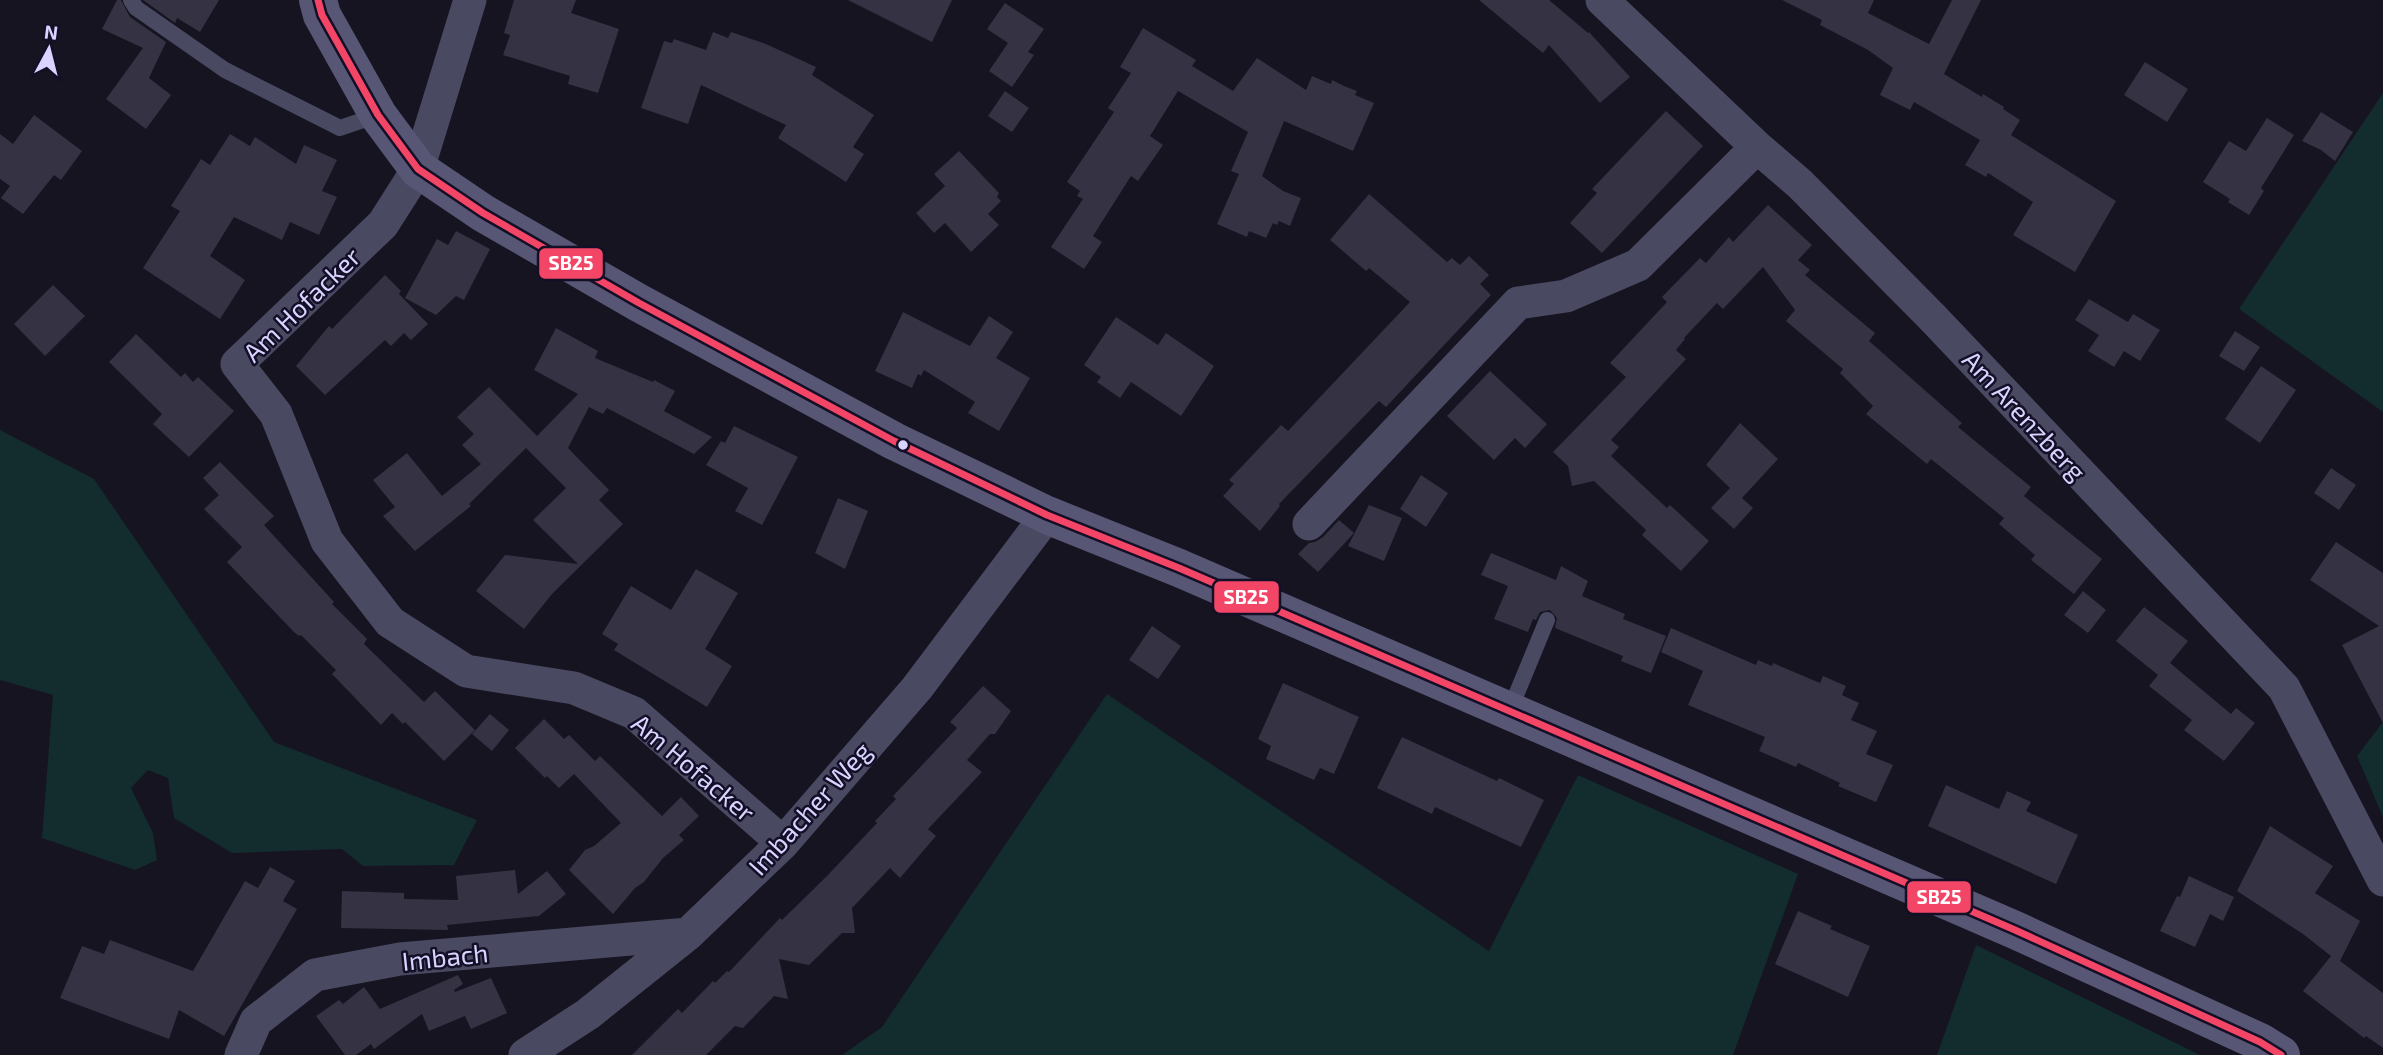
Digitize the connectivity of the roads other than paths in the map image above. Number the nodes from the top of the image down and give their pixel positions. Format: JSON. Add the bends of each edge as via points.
{"nodes":[{"id":1,"x":131,"y":0,"type":"edge"},
{"id":2,"x":318,"y":0,"type":"edge"},
{"id":3,"x":471,"y":0,"type":"edge"},
{"id":4,"x":1602,"y":0,"type":"edge"},
{"id":5,"x":378,"y":115,"type":"junction"},
{"id":6,"x":1757,"y":146,"type":"junction"},
{"id":7,"x":418,"y":169,"type":"junction"},
{"id":8,"x":1047,"y":515,"type":"junction"},
{"id":9,"x":1309,"y":524,"type":"dead end"},
{"id":10,"x":1547,"y":620,"type":"dead end"},
{"id":11,"x":1509,"y":712,"type":"junction"},
{"id":12,"x":783,"y":843,"type":"junction"},
{"id":13,"x":2383,"y":880,"type":"edge"},
{"id":14,"x":688,"y":934,"type":"junction"},
{"id":15,"x":241,"y":1055,"type":"edge"},
{"id":16,"x":525,"y":1055,"type":"edge"},
{"id":17,"x":2281,"y":1055,"type":"edge"}],
"edges":[{"from":1,"to":5,"type":"lane","via":[[225,70],[341,128]]},
{"from":2,"to":5,"type":"main road"},
{"from":3,"to":7,"type":"street"},
{"from":4,"to":6,"type":"street","name":"Am Arenzberg"},
{"from":5,"to":7,"type":"main road"},
{"from":6,"to":9,"type":"street","via":[[1638,265],[1566,296],[1518,303]]},
{"from":6,"to":13,"type":"street","name":"Am Arenzberg","via":[[1931,316],[2284,688]]},
{"from":7,"to":8,"type":"main road","via":[[483,214],[798,391]]},
{"from":7,"to":12,"type":"street","name":"Am Hofacker","via":[[383,224],[237,364],[276,414],[327,541],[390,622],[466,671],[574,688],[634,713]]},
{"from":8,"to":11,"type":"main road"},
{"from":8,"to":12,"type":"street","name":"Imbacher Weg","via":[[916,688]]},
{"from":10,"to":11,"type":"lane"},
{"from":11,"to":17,"type":"main road","via":[[2015,930]]},
{"from":12,"to":14,"type":"street","name":"Imbacher Weg"},
{"from":14,"to":15,"type":"street","name":"Imbach","via":[[400,959],[315,975],[256,1021]]},
{"from":14,"to":16,"type":"street","name":"Imbacher Weg","via":[[588,1014]]}]}
